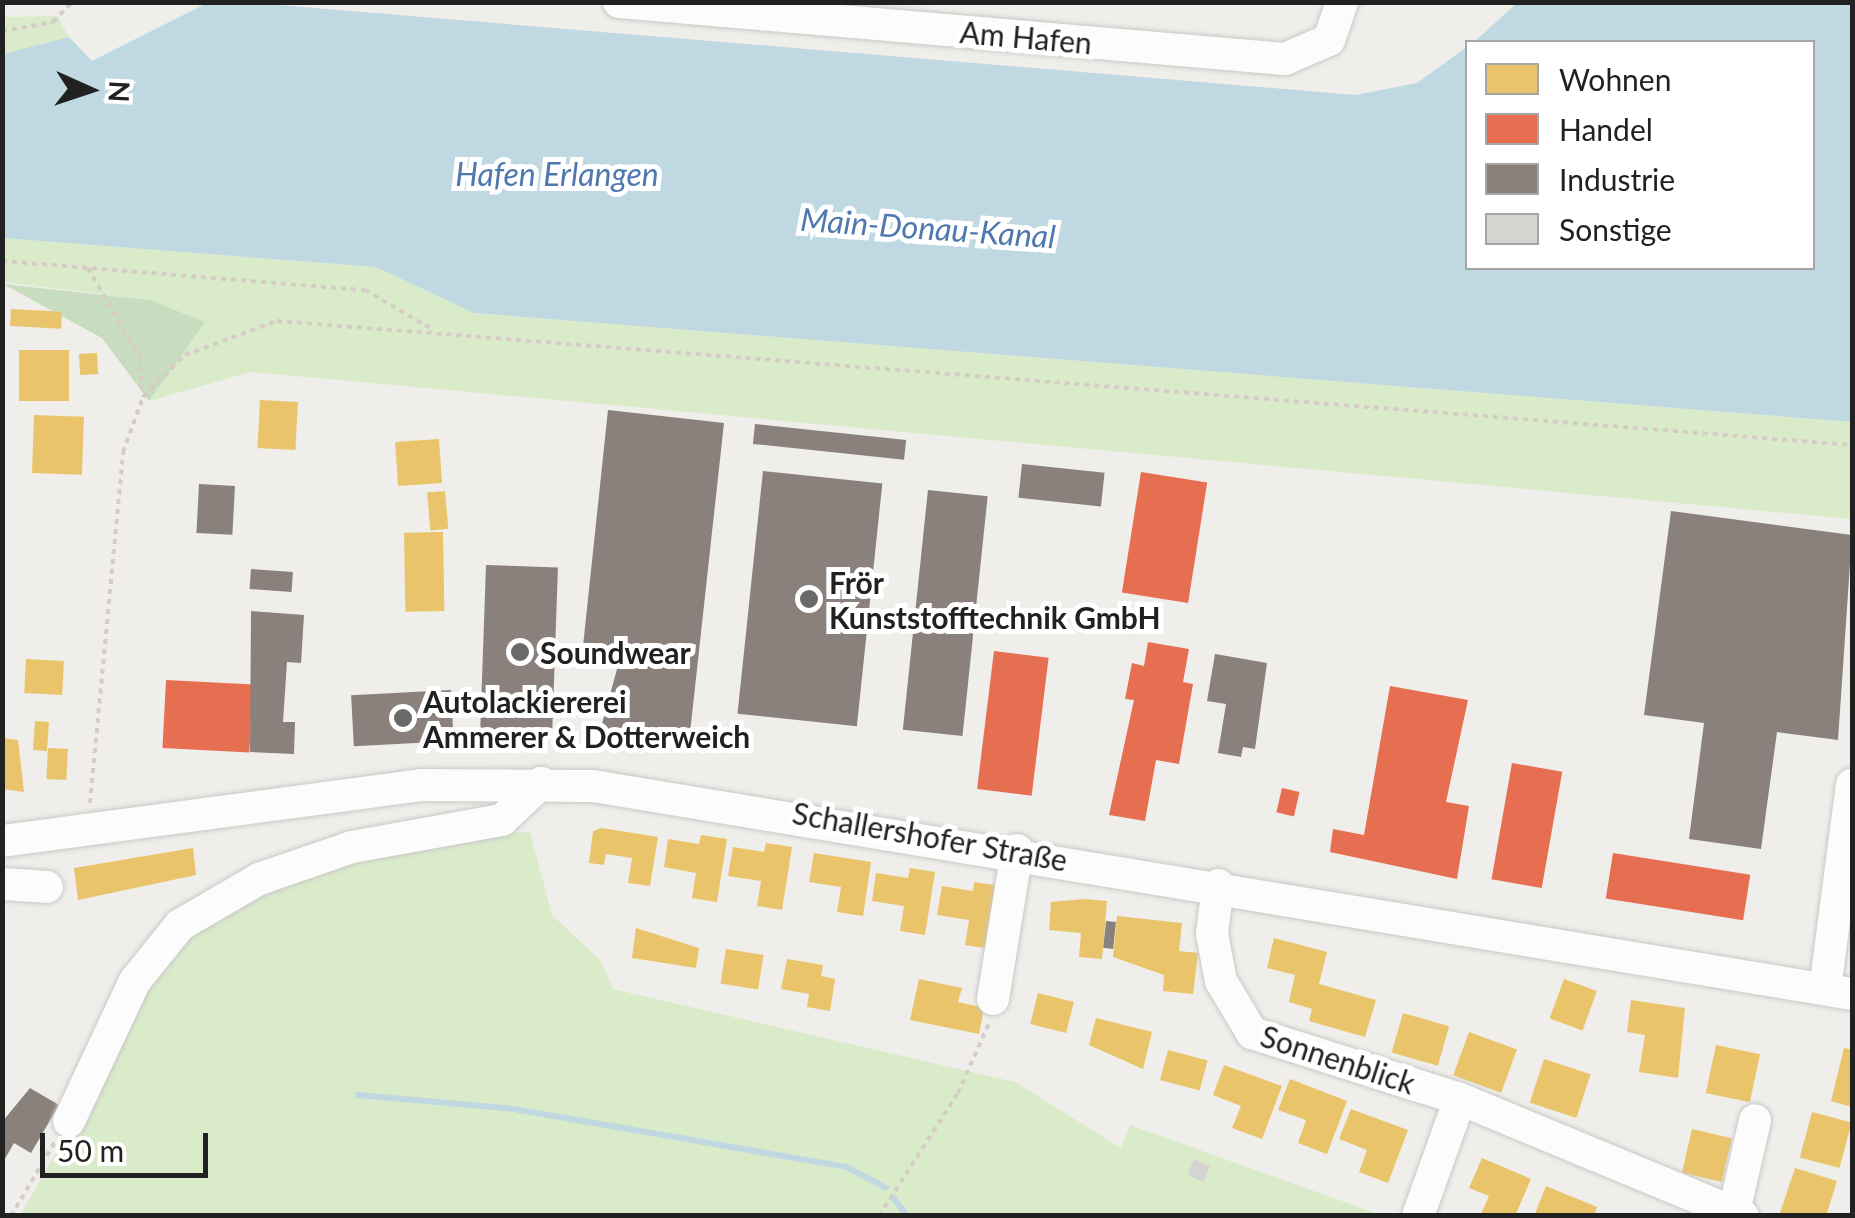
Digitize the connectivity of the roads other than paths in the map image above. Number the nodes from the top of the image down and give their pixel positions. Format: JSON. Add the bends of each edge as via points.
{"nodes":[{"id":1,"x":619,"y":2,"type":"edge"},
{"id":2,"x":1342,"y":2,"type":"edge"},
{"id":3,"x":540,"y":783,"type":"junction"},
{"id":4,"x":1852,"y":786,"type":"edge"},
{"id":5,"x":2,"y":841,"type":"edge"},
{"id":6,"x":1017,"y":850,"type":"junction"},
{"id":7,"x":2,"y":884,"type":"edge"},
{"id":8,"x":1218,"y":885,"type":"junction"},
{"id":9,"x":47,"y":887,"type":"dead end"},
{"id":10,"x":1839,"y":992,"type":"edge"},
{"id":11,"x":993,"y":999,"type":"road end"},
{"id":12,"x":1460,"y":1100,"type":"junction"},
{"id":13,"x":1755,"y":1120,"type":"dead end"},
{"id":14,"x":69,"y":1121,"type":"road end"},
{"id":15,"x":1739,"y":1214,"type":"edge"},
{"id":16,"x":1418,"y":1216,"type":"edge"}],
"edges":[{"from":1,"to":2,"type":"street","name":"Am Hafen","via":[[1285,59],[1329,40]]},
{"from":3,"to":5,"type":"street","name":"Schallershofer Straße","via":[[404,787]]},
{"from":3,"to":6,"type":"street","name":"Schallershofer Straße","via":[[700,797]]},
{"from":3,"to":14,"type":"street","via":[[502,820],[352,846],[259,880],[180,924],[135,980]]},
{"from":4,"to":10,"type":"street"},
{"from":6,"to":8,"type":"street","name":"Schallershofer Straße"},
{"from":6,"to":11,"type":"street"},
{"from":7,"to":9,"type":"street"},
{"from":8,"to":10,"type":"street","name":"Schallershofer Straße"},
{"from":8,"to":12,"type":"street","name":"Sonnenblick","via":[[1212,934],[1221,980],[1252,1033]]},
{"from":12,"to":15,"type":"street","name":"Sonnenblick"},
{"from":12,"to":16,"type":"street"},
{"from":13,"to":15,"type":"street","name":"Sonnenblick"}]}
